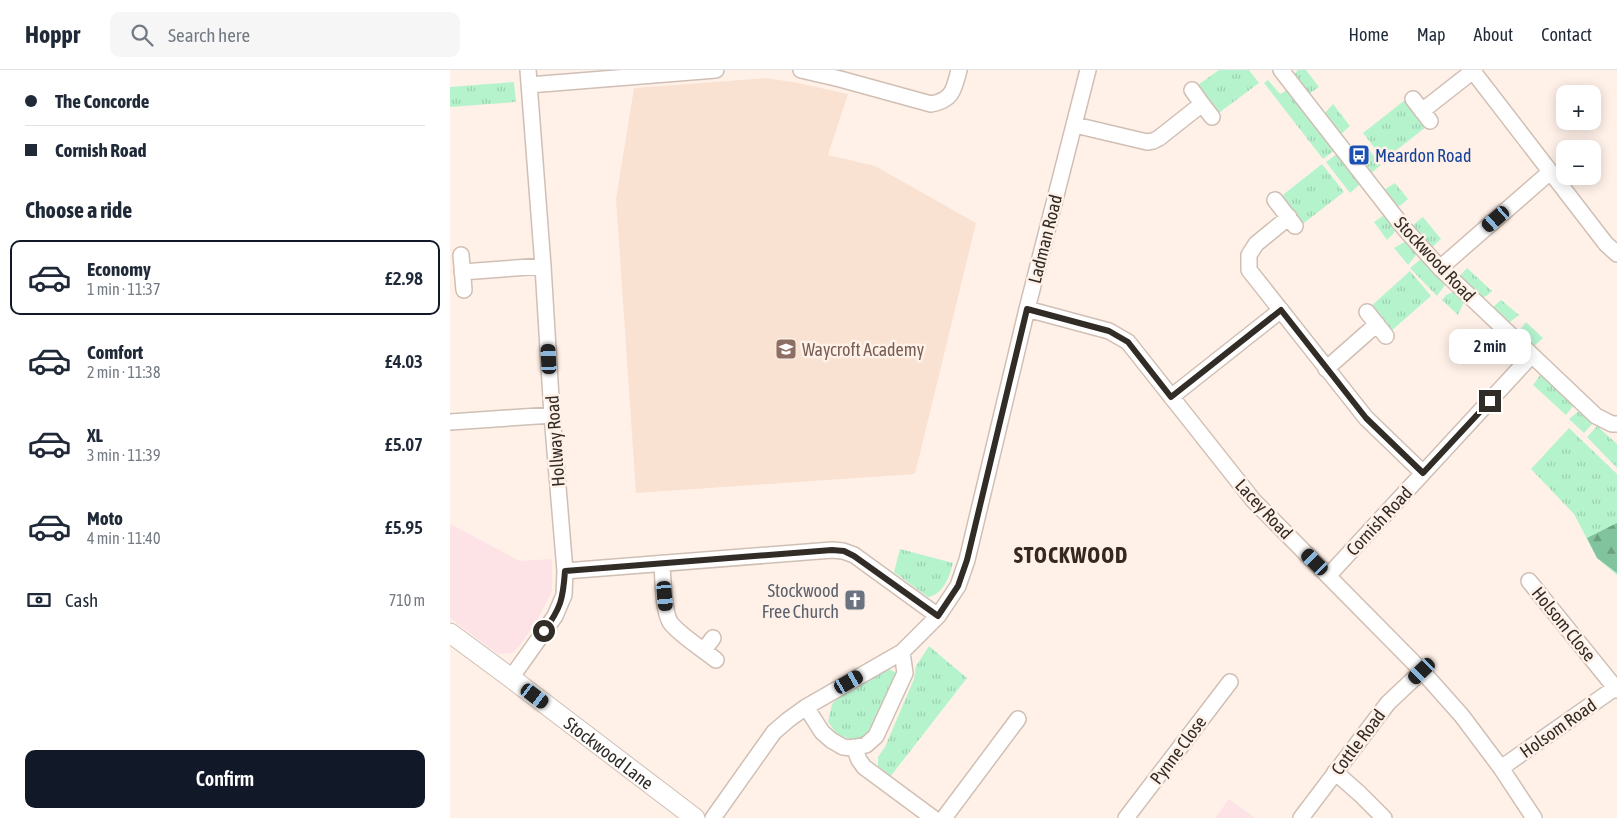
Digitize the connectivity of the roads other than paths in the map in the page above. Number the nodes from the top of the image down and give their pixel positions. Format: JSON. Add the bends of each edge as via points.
{"nodes":[{"id":1,"x":716,"y":70,"type":"edge"},
{"id":2,"x":801,"y":70,"type":"edge"},
{"id":3,"x":959,"y":70,"type":"edge"},
{"id":4,"x":1088,"y":70,"type":"edge"},
{"id":5,"x":1281,"y":70,"type":"edge"},
{"id":6,"x":1472,"y":70,"type":"edge"},
{"id":7,"x":633,"y":74,"type":"edge"},
{"id":8,"x":528,"y":78,"type":"edge"},
{"id":9,"x":1192,"y":90,"type":"dead end"},
{"id":10,"x":1202,"y":104,"type":"junction"},
{"id":11,"x":1422,"y":110,"type":"dead end"},
{"id":12,"x":1212,"y":116,"type":"dead end"},
{"id":13,"x":1075,"y":125,"type":"junction"},
{"id":14,"x":1550,"y":172,"type":"junction"},
{"id":15,"x":1275,"y":200,"type":"dead end"},
{"id":16,"x":1617,"y":254,"type":"edge"},
{"id":17,"x":461,"y":255,"type":"dead end"},
{"id":18,"x":543,"y":266,"type":"junction"},
{"id":19,"x":1440,"y":268,"type":"junction"},
{"id":20,"x":462,"y":272,"type":"junction"},
{"id":21,"x":464,"y":290,"type":"dead end"},
{"id":22,"x":1027,"y":309,"type":"junction"},
{"id":23,"x":1281,"y":310,"type":"junction"},
{"id":24,"x":1367,"y":312,"type":"dead end"},
{"id":25,"x":1532,"y":356,"type":"junction"},
{"id":26,"x":1326,"y":369,"type":"junction"},
{"id":27,"x":1171,"y":397,"type":"junction"},
{"id":28,"x":552,"y":415,"type":"junction"},
{"id":29,"x":450,"y":422,"type":"edge"},
{"id":30,"x":1615,"y":424,"type":"edge"},
{"id":31,"x":1423,"y":473,"type":"junction"},
{"id":32,"x":662,"y":563,"type":"junction"},
{"id":33,"x":565,"y":571,"type":"junction"},
{"id":34,"x":1328,"y":575,"type":"junction"},
{"id":35,"x":1529,"y":581,"type":"dead end"},
{"id":36,"x":938,"y":616,"type":"junction"},
{"id":37,"x":450,"y":633,"type":"edge"},
{"id":38,"x":713,"y":638,"type":"dead end"},
{"id":39,"x":704,"y":650,"type":"junction"},
{"id":40,"x":902,"y":652,"type":"junction"},
{"id":41,"x":716,"y":660,"type":"dead end"},
{"id":42,"x":1422,"y":671,"type":"junction"},
{"id":43,"x":511,"y":678,"type":"junction"},
{"id":44,"x":1230,"y":682,"type":"dead end"},
{"id":45,"x":1616,"y":689,"type":"edge"},
{"id":46,"x":806,"y":707,"type":"junction"},
{"id":47,"x":1018,"y":719,"type":"dead end"},
{"id":48,"x":854,"y":747,"type":"junction"},
{"id":49,"x":1501,"y":768,"type":"junction"},
{"id":50,"x":1336,"y":772,"type":"junction"},
{"id":51,"x":695,"y":818,"type":"edge"},
{"id":52,"x":713,"y":818,"type":"edge"},
{"id":53,"x":933,"y":818,"type":"edge"},
{"id":54,"x":944,"y":818,"type":"edge"},
{"id":55,"x":1126,"y":818,"type":"edge"},
{"id":56,"x":1301,"y":818,"type":"edge"},
{"id":57,"x":1384,"y":818,"type":"edge"},
{"id":58,"x":1534,"y":818,"type":"edge"}],
"edges":[{"from":1,"to":7,"type":"street"},
{"from":2,"to":3,"type":"street","via":[[931,104],[951,93]]},
{"from":4,"to":13,"type":"street","name":"Ladman Road"},
{"from":5,"to":19,"type":"street","name":"Stockwood Road","via":[[1404,228]]},
{"from":6,"to":11,"type":"street"},
{"from":6,"to":14,"type":"street"},
{"from":7,"to":8,"type":"street"},
{"from":8,"to":18,"type":"street","name":"Hollway Road"},
{"from":9,"to":10,"type":"street"},
{"from":10,"to":12,"type":"street"},
{"from":10,"to":13,"type":"street","via":[[1153,141],[1147,142]]},
{"from":13,"to":22,"type":"street","name":"Ladman Road"},
{"from":14,"to":16,"type":"street"},
{"from":14,"to":19,"type":"street"},
{"from":15,"to":23,"type":"street","via":[[1292,222],[1256,244],[1249,255],[1249,270]]},
{"from":17,"to":20,"type":"street"},
{"from":18,"to":20,"type":"street"},
{"from":18,"to":28,"type":"street","name":"Hollway Road"},
{"from":19,"to":25,"type":"street","name":"Stockwood Road"},
{"from":20,"to":21,"type":"street"},
{"from":22,"to":27,"type":"street","name":"Lacey Road","via":[[1109,331],[1128,342]]},
{"from":22,"to":36,"type":"street","name":"Ladman Road","via":[[967,560],[958,586]]},
{"from":23,"to":26,"type":"street"},
{"from":23,"to":27,"type":"street"},
{"from":24,"to":26,"type":"street","via":[[1382,330]]},
{"from":25,"to":30,"type":"street","name":"Stockwood Road","via":[[1596,416]]},
{"from":25,"to":31,"type":"street","name":"Cornish Road"},
{"from":26,"to":31,"type":"street","via":[[1366,418]]},
{"from":27,"to":34,"type":"street","name":"Lacey Road","via":[[1253,500]]},
{"from":28,"to":29,"type":"street"},
{"from":28,"to":33,"type":"street","name":"Hollway Road"},
{"from":31,"to":34,"type":"street","name":"Cornish Road"},
{"from":32,"to":33,"type":"street"},
{"from":32,"to":36,"type":"street","via":[[844,551],[866,563]]},
{"from":32,"to":39,"type":"street","via":[[670,621]]},
{"from":33,"to":43,"type":"street","name":"Hollway Road","via":[[564,595],[555,616]]},
{"from":34,"to":42,"type":"street","name":"Lacey Road"},
{"from":35,"to":45,"type":"street","name":"Holsom Close"},
{"from":36,"to":40,"type":"street","name":"Ladman Road"},
{"from":37,"to":43,"type":"street","name":"Stockwood Lane"},
{"from":38,"to":39,"type":"street"},
{"from":39,"to":41,"type":"street"},
{"from":40,"to":46,"type":"street","name":"Ladman Road"},
{"from":40,"to":48,"type":"street","via":[[905,672],[876,736],[866,744]]},
{"from":42,"to":49,"type":"street","name":"Lacey Road","via":[[1462,716]]},
{"from":42,"to":50,"type":"street","name":"Cottle Road","via":[[1388,703]]},
{"from":43,"to":51,"type":"street","name":"Stockwood Lane"},
{"from":44,"to":55,"type":"street","name":"Pynne Close"},
{"from":45,"to":49,"type":"street","name":"Holsom Road"},
{"from":46,"to":48,"type":"street","via":[[831,740],[843,747]]},
{"from":46,"to":52,"type":"street","name":"Ladman Road","via":[[774,732]]},
{"from":47,"to":54,"type":"street"},
{"from":48,"to":53,"type":"street","via":[[864,767]]},
{"from":49,"to":58,"type":"street","name":"Lacey Road"},
{"from":50,"to":56,"type":"street","name":"Cottle Road"},
{"from":50,"to":57,"type":"street"}]}
